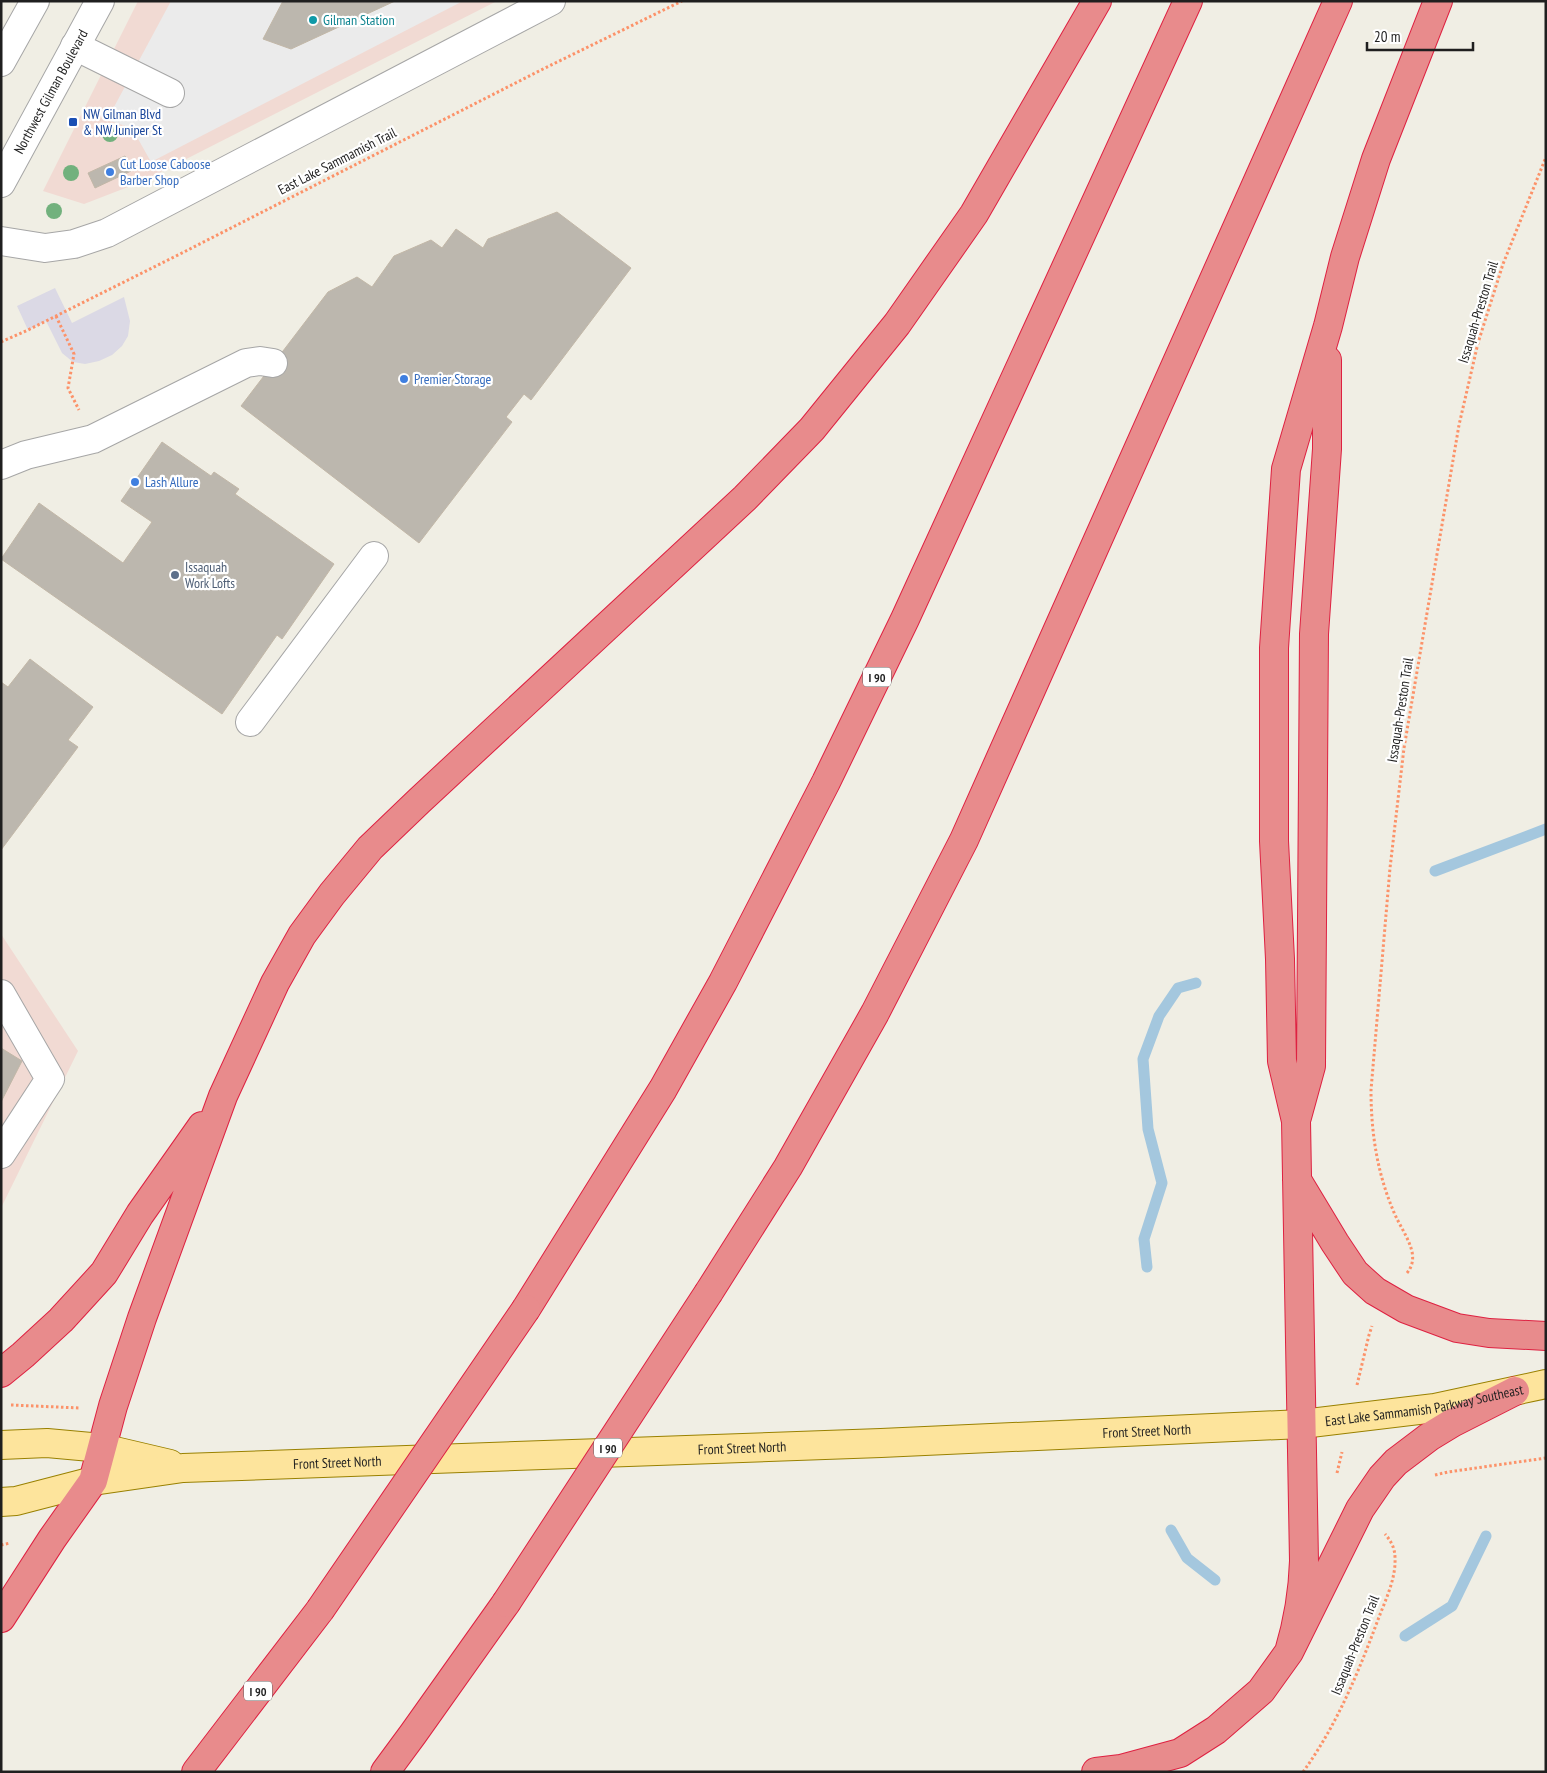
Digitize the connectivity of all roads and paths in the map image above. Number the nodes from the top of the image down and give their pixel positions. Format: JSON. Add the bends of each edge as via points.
{"nodes":[{"id":1,"x":35,"y":1,"type":"edge"},
{"id":2,"x":100,"y":1,"type":"edge"},
{"id":3,"x":551,"y":1,"type":"edge"},
{"id":4,"x":682,"y":1,"type":"edge"},
{"id":5,"x":1097,"y":1,"type":"edge"},
{"id":6,"x":1338,"y":1,"type":"edge"},
{"id":7,"x":1438,"y":1,"type":"edge"},
{"id":8,"x":1183,"y":11,"type":"edge"},
{"id":9,"x":75,"y":46,"type":"junction"},
{"id":10,"x":1,"y":62,"type":"edge"},
{"id":11,"x":170,"y":93,"type":"dead end"},
{"id":12,"x":1546,"y":157,"type":"edge"},
{"id":13,"x":1,"y":183,"type":"edge"},
{"id":14,"x":1,"y":242,"type":"edge"},
{"id":15,"x":56,"y":316,"type":"junction"},
{"id":16,"x":1328,"y":326,"type":"junction"},
{"id":17,"x":1,"y":342,"type":"edge"},
{"id":18,"x":273,"y":363,"type":"dead end"},
{"id":19,"x":93,"y":439,"type":"junction"},
{"id":20,"x":1,"y":465,"type":"edge"},
{"id":21,"x":374,"y":556,"type":"dead end"},
{"id":22,"x":250,"y":722,"type":"dead end"},
{"id":23,"x":1,"y":994,"type":"edge"},
{"id":24,"x":223,"y":1096,"type":"junction"},
{"id":25,"x":1296,"y":1121,"type":"junction"},
{"id":26,"x":1,"y":1154,"type":"edge"},
{"id":27,"x":1296,"y":1179,"type":"junction"},
{"id":28,"x":1406,"y":1273,"type":"dead end"},
{"id":29,"x":1376,"y":1318,"type":"dead end"},
{"id":30,"x":1546,"y":1336,"type":"edge"},
{"id":31,"x":1366,"y":1345,"type":"dead end"},
{"id":32,"x":1,"y":1373,"type":"edge"},
{"id":33,"x":1546,"y":1384,"type":"edge"},
{"id":34,"x":1515,"y":1391,"type":"junction"},
{"id":35,"x":2,"y":1405,"type":"edge"},
{"id":36,"x":80,"y":1408,"type":"dead end"},
{"id":37,"x":1302,"y":1424,"type":"junction"},
{"id":38,"x":1,"y":1445,"type":"edge"},
{"id":39,"x":102,"y":1448,"type":"junction"},
{"id":40,"x":1546,"y":1458,"type":"edge"},
{"id":41,"x":183,"y":1468,"type":"junction"},
{"id":42,"x":1430,"y":1476,"type":"dead end"},
{"id":43,"x":92,"y":1481,"type":"junction"},
{"id":44,"x":1,"y":1502,"type":"edge"},
{"id":45,"x":1382,"y":1530,"type":"dead end"},
{"id":46,"x":1,"y":1618,"type":"edge"},
{"id":47,"x":1289,"y":1652,"type":"junction"},
{"id":48,"x":196,"y":1772,"type":"edge"},
{"id":49,"x":385,"y":1772,"type":"edge"},
{"id":50,"x":1096,"y":1772,"type":"edge"},
{"id":51,"x":1303,"y":1772,"type":"edge"}],
"edges":[{"from":1,"to":10,"type":"street"},
{"from":2,"to":9,"type":"street","name":"Northwest Gilman Boulevard"},
{"from":3,"to":14,"type":"street","via":[[108,233],[74,244],[45,248]]},
{"from":4,"to":15,"type":"path","name":"East Lake Sammamish Trail"},
{"from":5,"to":24,"type":"highway","via":[[974,214],[896,324],[812,429],[745,498],[370,848],[302,935],[274,983]]},
{"from":6,"to":49,"type":"highway","number":"I 90","bridge":true,"via":[[964,840],[875,1013],[788,1167],[709,1292],[506,1603]]},
{"from":7,"to":16,"type":"highway","via":[[1376,159],[1345,257]]},
{"from":8,"to":48,"type":"highway","number":"I 90","bridge":true,"via":[[909,610],[826,782],[723,982],[667,1081],[526,1309],[320,1610]]},
{"from":9,"to":11,"type":"street"},
{"from":9,"to":13,"type":"street","name":"Northwest Gilman Boulevard"},
{"from":12,"to":28,"type":"path","name":"Issaquah-Preston Trail","via":[[1503,264],[1478,343],[1459,425],[1404,748],[1390,868],[1371,1120],[1380,1176],[1411,1248],[1413,1259]]},
{"from":15,"to":17,"type":"path","name":"East Lake Sammamish Trail"},
{"from":15,"to":19,"type":"path","via":[[74,354],[68,388]]},
{"from":16,"to":25,"type":"highway","via":[[1327,449],[1314,634],[1311,1066]]},
{"from":16,"to":25,"type":"highway","via":[[1286,469],[1274,648],[1274,842],[1282,1061]]},
{"from":18,"to":19,"type":"street","via":[[246,363]]},
{"from":19,"to":20,"type":"street","via":[[26,455]]},
{"from":21,"to":22,"type":"street"},
{"from":23,"to":26,"type":"street","via":[[50,1079]]},
{"from":24,"to":32,"type":"highway","via":[[140,1214],[104,1273],[61,1320]]},
{"from":24,"to":39,"type":"highway","via":[[142,1318]]},
{"from":25,"to":27,"type":"highway"},
{"from":27,"to":30,"type":"highway","via":[[1356,1273],[1375,1291],[1406,1309],[1457,1328]]},
{"from":27,"to":37,"type":"highway"},
{"from":29,"to":31,"type":"path"},
{"from":33,"to":34,"type":"main road","name":"East Lake Sammamish Parkway Southeast"},
{"from":34,"to":37,"type":"main road","name":"East Lake Sammamish Parkway Southeast","via":[[1435,1408]]},
{"from":34,"to":47,"type":"highway","via":[[1429,1437],[1382,1477],[1360,1509]]},
{"from":35,"to":36,"type":"path"},
{"from":37,"to":41,"type":"main road","name":"Front Street North"},
{"from":37,"to":47,"type":"highway","via":[[1303,1584]]},
{"from":38,"to":39,"type":"main road","name":"Front Street North","via":[[47,1443]]},
{"from":39,"to":41,"type":"main road","name":"Front Street North"},
{"from":39,"to":43,"type":"highway"},
{"from":40,"to":42,"type":"path"},
{"from":41,"to":43,"type":"main road","name":"Front Street North"},
{"from":43,"to":44,"type":"main road","name":"Front Street North"},
{"from":43,"to":46,"type":"highway"},
{"from":45,"to":51,"type":"path","name":"Issaquah-Preston Trail","via":[[1392,1543],[1396,1556],[1386,1598],[1364,1658],[1339,1712]]},
{"from":47,"to":50,"type":"highway","via":[[1261,1691],[1209,1735],[1180,1753]]}]}
